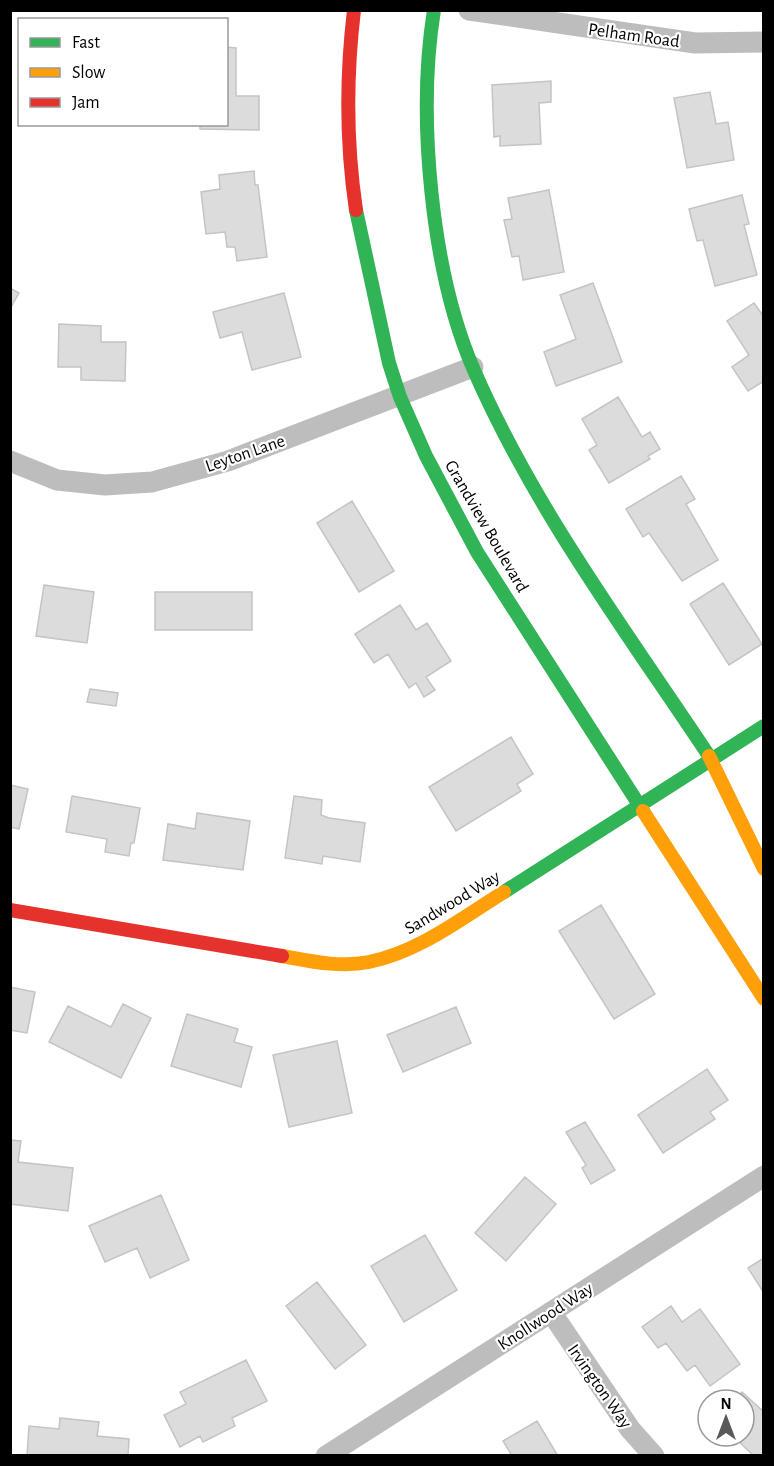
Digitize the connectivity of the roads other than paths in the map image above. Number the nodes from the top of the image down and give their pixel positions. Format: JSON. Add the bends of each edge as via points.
{"nodes":[{"id":1,"x":354,"y":10,"type":"edge"},
{"id":2,"x":434,"y":10,"type":"edge"},
{"id":3,"x":469,"y":10,"type":"edge"},
{"id":4,"x":764,"y":42,"type":"edge"},
{"id":5,"x":473,"y":367,"type":"junction"},
{"id":6,"x":400,"y":396,"type":"junction"},
{"id":7,"x":10,"y":460,"type":"edge"},
{"id":8,"x":764,"y":726,"type":"edge"},
{"id":9,"x":712,"y":760,"type":"junction"},
{"id":10,"x":640,"y":804,"type":"junction"},
{"id":11,"x":764,"y":869,"type":"edge"},
{"id":12,"x":10,"y":910,"type":"edge"},
{"id":13,"x":764,"y":999,"type":"edge"},
{"id":14,"x":764,"y":1176,"type":"edge"},
{"id":15,"x":550,"y":1312,"type":"junction"},
{"id":16,"x":326,"y":1455,"type":"edge"},
{"id":17,"x":654,"y":1455,"type":"edge"}],
"edges":[{"from":1,"to":6,"type":"street","name":"Grandview Boulevard","via":[[346,87],[349,161],[362,253]]},
{"from":2,"to":5,"type":"street","via":[[428,48],[430,174],[437,235]]},
{"from":3,"to":4,"type":"street","name":"Pelham Road","via":[[695,43]]},
{"from":5,"to":6,"type":"street","name":"Leyton Lane"},
{"from":5,"to":9,"type":"street","via":[[522,467]]},
{"from":6,"to":7,"type":"street","name":"Leyton Lane","via":[[228,461],[152,482],[105,485],[57,480]]},
{"from":6,"to":10,"type":"street","name":"Grandview Boulevard","via":[[435,475],[477,552]]},
{"from":8,"to":9,"type":"street","name":"Sandwood Way"},
{"from":9,"to":10,"type":"street","name":"Sandwood Way"},
{"from":9,"to":11,"type":"street"},
{"from":10,"to":12,"type":"street","name":"Sandwood Way","via":[[421,944],[369,962],[319,963]]},
{"from":10,"to":13,"type":"street","name":"Grandview Boulevard"},
{"from":14,"to":15,"type":"street","name":"Knollwood Way"},
{"from":15,"to":16,"type":"street","name":"Knollwood Way"},
{"from":15,"to":17,"type":"street","name":"Irvington Way","via":[[630,1429]]}]}
